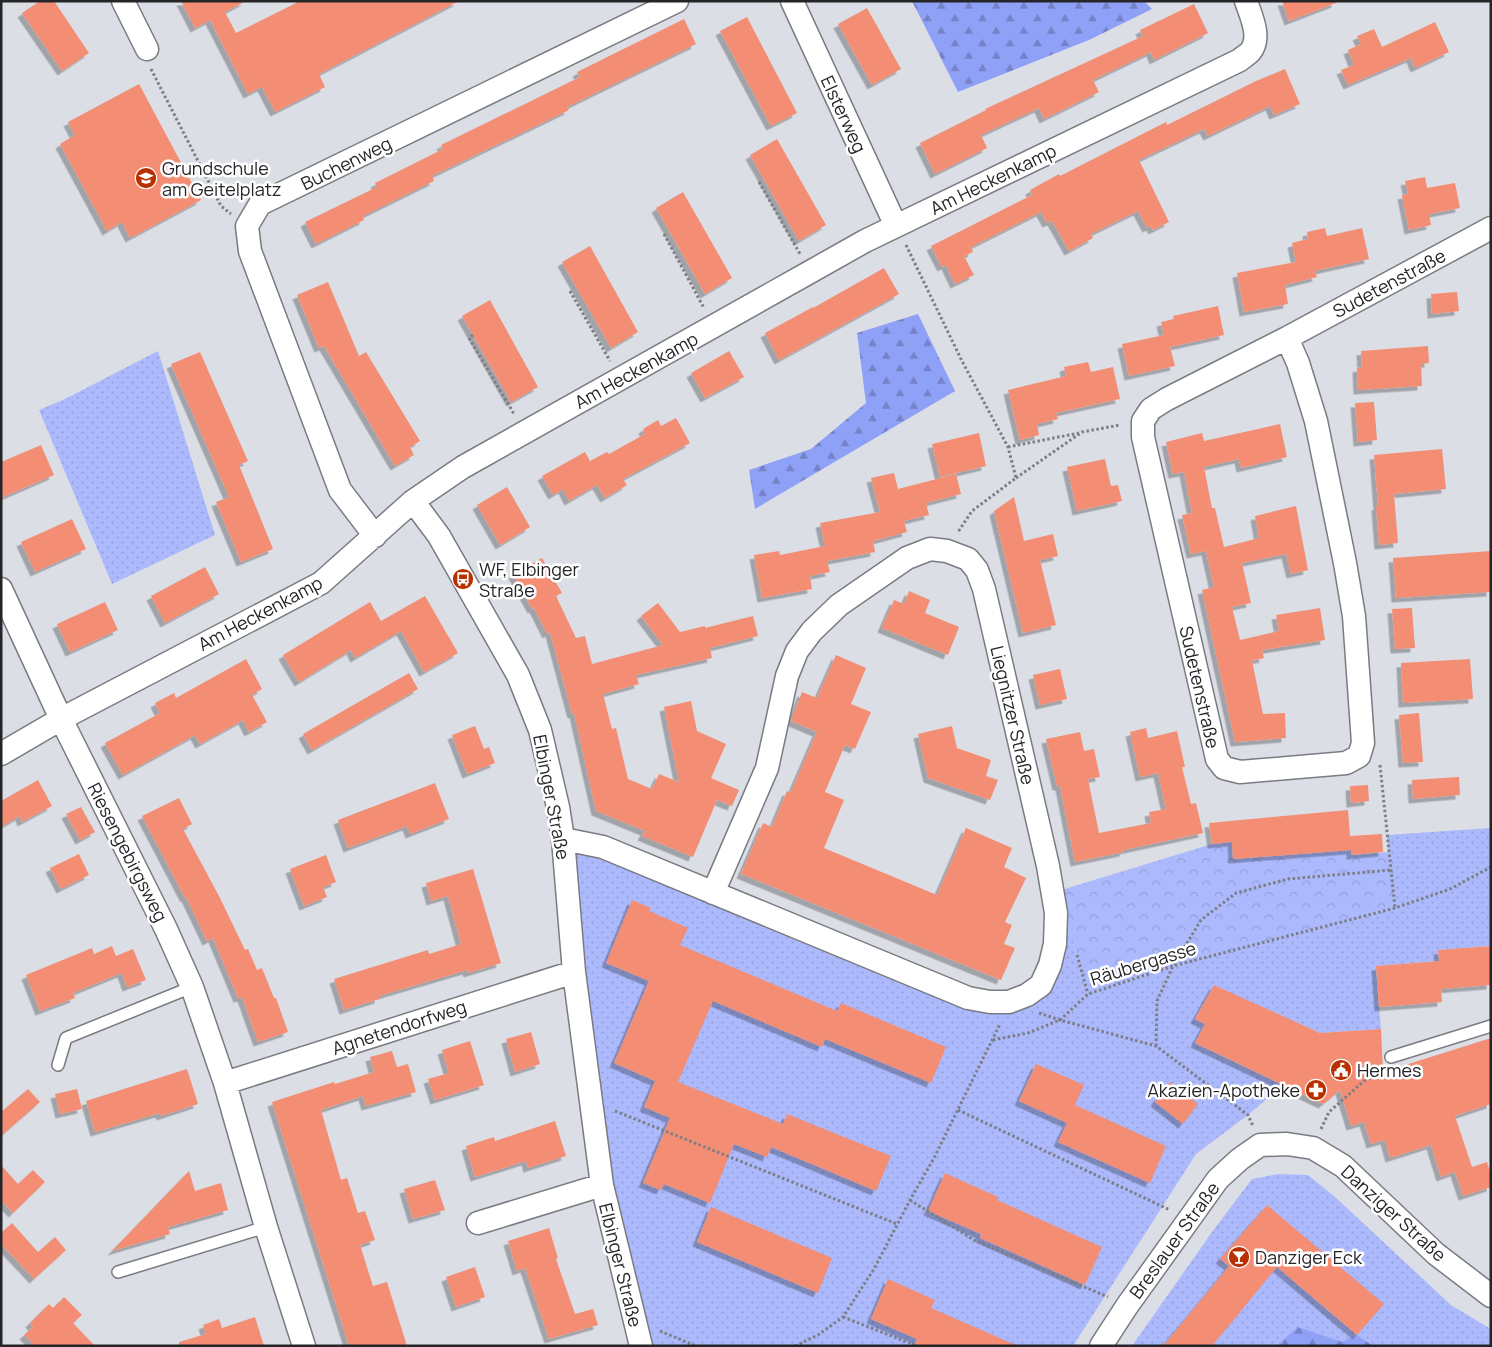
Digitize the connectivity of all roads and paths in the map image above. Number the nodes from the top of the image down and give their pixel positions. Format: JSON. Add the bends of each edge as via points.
{"nodes":[{"id":1,"x":123,"y":1,"type":"edge"},
{"id":2,"x":678,"y":1,"type":"edge"},
{"id":3,"x":792,"y":1,"type":"edge"},
{"id":4,"x":1246,"y":1,"type":"edge"},
{"id":5,"x":147,"y":49,"type":"joint"},
{"id":6,"x":759,"y":182,"type":"dead end"},
{"id":7,"x":247,"y":226,"type":"junction"},
{"id":8,"x":896,"y":226,"type":"junction"},
{"id":9,"x":1491,"y":228,"type":"edge"},
{"id":10,"x":664,"y":234,"type":"dead end"},
{"id":11,"x":810,"y":272,"type":"junction"},
{"id":12,"x":570,"y":291,"type":"dead end"},
{"id":13,"x":714,"y":326,"type":"junction"},
{"id":14,"x":473,"y":335,"type":"dead end"},
{"id":15,"x":1287,"y":338,"type":"junction"},
{"id":16,"x":620,"y":379,"type":"junction"},
{"id":17,"x":1143,"y":421,"type":"junction"},
{"id":18,"x":524,"y":432,"type":"junction"},
{"id":19,"x":1082,"y":432,"type":"junction"},
{"id":20,"x":1008,"y":447,"type":"junction"},
{"id":21,"x":1016,"y":478,"type":"junction"},
{"id":22,"x":413,"y":501,"type":"junction"},
{"id":23,"x":375,"y":536,"type":"junction"},
{"id":24,"x":947,"y":551,"type":"junction"},
{"id":25,"x":1,"y":589,"type":"edge"},
{"id":26,"x":61,"y":719,"type":"junction"},
{"id":27,"x":1,"y":754,"type":"edge"},
{"id":28,"x":1359,"y":756,"type":"junction"},
{"id":29,"x":563,"y":838,"type":"junction"},
{"id":30,"x":1491,"y":867,"type":"edge"},
{"id":31,"x":1391,"y":870,"type":"junction"},
{"id":32,"x":713,"y":893,"type":"junction"},
{"id":33,"x":1395,"y":908,"type":"junction"},
{"id":34,"x":1173,"y":966,"type":"junction"},
{"id":35,"x":574,"y":972,"type":"junction"},
{"id":36,"x":192,"y":987,"type":"junction"},
{"id":37,"x":1060,"y":1020,"type":"junction"},
{"id":38,"x":1491,"y":1026,"type":"edge"},
{"id":39,"x":1156,"y":1046,"type":"junction"},
{"id":40,"x":1391,"y":1057,"type":"dead end"},
{"id":41,"x":58,"y":1065,"type":"dead end"},
{"id":42,"x":1386,"y":1070,"type":"dead end"},
{"id":43,"x":225,"y":1083,"type":"junction"},
{"id":44,"x":591,"y":1101,"type":"junction"},
{"id":45,"x":958,"y":1110,"type":"junction"},
{"id":46,"x":1260,"y":1146,"type":"junction"},
{"id":47,"x":1313,"y":1148,"type":"junction"},
{"id":48,"x":602,"y":1185,"type":"junction"},
{"id":49,"x":910,"y":1200,"type":"junction"},
{"id":50,"x":1188,"y":1219,"type":"junction"},
{"id":51,"x":478,"y":1223,"type":"dead end"},
{"id":52,"x":897,"y":1224,"type":"junction"},
{"id":53,"x":266,"y":1228,"type":"junction"},
{"id":54,"x":118,"y":1272,"type":"dead end"},
{"id":55,"x":1491,"y":1296,"type":"edge"},
{"id":56,"x":1127,"y":1306,"type":"junction"},
{"id":57,"x":843,"y":1317,"type":"junction"},
{"id":58,"x":634,"y":1321,"type":"junction"},
{"id":59,"x":304,"y":1346,"type":"edge"},
{"id":60,"x":641,"y":1346,"type":"edge"},
{"id":61,"x":696,"y":1346,"type":"edge"},
{"id":62,"x":795,"y":1346,"type":"edge"},
{"id":63,"x":917,"y":1346,"type":"edge"},
{"id":64,"x":1101,"y":1346,"type":"edge"}],
"edges":[{"from":1,"to":5,"type":"street"},
{"from":2,"to":7,"type":"street","name":"Buchenweg","via":[[260,204]]},
{"from":3,"to":8,"type":"street","name":"Elsterweg"},
{"from":4,"to":8,"type":"street","name":"Am Heckenkamp","via":[[1255,41],[1250,52],[1240,60]]},
{"from":5,"to":7,"type":"path","via":[[152,73],[221,206]]},
{"from":6,"to":11,"type":"path"},
{"from":7,"to":23,"type":"street","via":[[250,251],[340,490]]},
{"from":8,"to":11,"type":"street","name":"Am Heckenkamp"},
{"from":8,"to":20,"type":"path"},
{"from":9,"to":15,"type":"street","name":"Sudetenstraße"},
{"from":10,"to":13,"type":"path"},
{"from":11,"to":13,"type":"street","name":"Am Heckenkamp"},
{"from":12,"to":16,"type":"path"},
{"from":13,"to":16,"type":"street","name":"Am Heckenkamp"},
{"from":14,"to":18,"type":"path","via":[[469,338]]},
{"from":15,"to":17,"type":"street","name":"Sudetenstraße","via":[[1167,399],[1152,409]]},
{"from":15,"to":28,"type":"street","via":[[1316,421],[1351,598],[1363,743]]},
{"from":16,"to":18,"type":"street","name":"Am Heckenkamp"},
{"from":17,"to":19,"type":"path"},
{"from":17,"to":28,"type":"street","name":"Sudetenstraße","via":[[1143,437],[1217,759],[1224,768],[1240,772],[1346,763]]},
{"from":18,"to":22,"type":"street","name":"Am Heckenkamp"},
{"from":19,"to":20,"type":"path"},
{"from":19,"to":21,"type":"path"},
{"from":20,"to":21,"type":"path"},
{"from":21,"to":24,"type":"path","via":[[972,511]]},
{"from":22,"to":23,"type":"street","name":"Am Heckenkamp"},
{"from":22,"to":29,"type":"street","name":"Elbinger Straße","via":[[439,536],[518,675],[540,730]]},
{"from":23,"to":26,"type":"street","name":"Am Heckenkamp","via":[[321,583]]},
{"from":24,"to":32,"type":"street","name":"Liegnitzer Straße","via":[[930,549],[907,558],[839,605],[797,651],[787,676],[767,768]]},
{"from":24,"to":32,"type":"street","name":"Liegnitzer Straße","via":[[968,559],[977,570],[984,589],[1048,866],[1056,913],[1055,944],[1041,985],[1009,1002],[968,998]]},
{"from":25,"to":26,"type":"street","name":"Riesengebirgsweg"},
{"from":26,"to":27,"type":"street","name":"Am Heckenkamp"},
{"from":26,"to":36,"type":"street","name":"Riesengebirgsweg"},
{"from":28,"to":31,"type":"path","via":[[1380,762]]},
{"from":29,"to":32,"type":"street","name":"Liegnitzer Straße","via":[[603,847]]},
{"from":29,"to":35,"type":"street","name":"Elbinger Straße"},
{"from":30,"to":33,"type":"path","name":"Räubergasse","via":[[1450,889]]},
{"from":31,"to":33,"type":"path"},
{"from":31,"to":34,"type":"path","via":[[1288,879],[1236,893],[1201,920]]},
{"from":33,"to":34,"type":"path","name":"Räubergasse"},
{"from":34,"to":37,"type":"path","name":"Räubergasse","via":[[1088,994]]},
{"from":34,"to":39,"type":"path","via":[[1156,1001]]},
{"from":35,"to":43,"type":"street","name":"Agnetendorfweg"},
{"from":35,"to":44,"type":"street","name":"Elbinger Straße"},
{"from":36,"to":41,"type":"lane","via":[[66,1038]]},
{"from":36,"to":43,"type":"street","name":"Riesengebirgsweg"},
{"from":37,"to":39,"type":"path"},
{"from":37,"to":45,"type":"path","name":"Räubergasse","via":[[1028,1033],[993,1040]]},
{"from":38,"to":40,"type":"lane"},
{"from":39,"to":46,"type":"path","via":[[1248,1115]]},
{"from":42,"to":47,"type":"path","via":[[1364,1081],[1329,1112]]},
{"from":43,"to":53,"type":"street","name":"Riesengebirgsweg"},
{"from":44,"to":48,"type":"street","name":"Elbinger Straße"},
{"from":44,"to":52,"type":"path"},
{"from":45,"to":49,"type":"path","name":"Räubergasse"},
{"from":45,"to":50,"type":"path"},
{"from":46,"to":47,"type":"street","name":"Danziger Straße","via":[[1287,1144]]},
{"from":46,"to":50,"type":"street","name":"Breslauer Straße","via":[[1218,1179]]},
{"from":47,"to":55,"type":"street","name":"Danziger Straße","via":[[1343,1166],[1436,1254]]},
{"from":48,"to":51,"type":"street","name":"Elbinger Straße"},
{"from":48,"to":58,"type":"street","name":"Elbinger Straße"},
{"from":49,"to":52,"type":"path","name":"Räubergasse"},
{"from":49,"to":56,"type":"path","via":[[974,1240]]},
{"from":50,"to":56,"type":"street","name":"Breslauer Straße"},
{"from":52,"to":57,"type":"path","name":"Räubergasse","via":[[874,1269]]},
{"from":53,"to":54,"type":"lane"},
{"from":53,"to":59,"type":"street","name":"Riesengebirgsweg"},
{"from":56,"to":64,"type":"street","name":"Breslauer Straße"},
{"from":57,"to":62,"type":"path","name":"Räubergasse"},
{"from":57,"to":63,"type":"path"},
{"from":58,"to":60,"type":"street","name":"Elbinger Straße"},
{"from":58,"to":61,"type":"path"}]}
